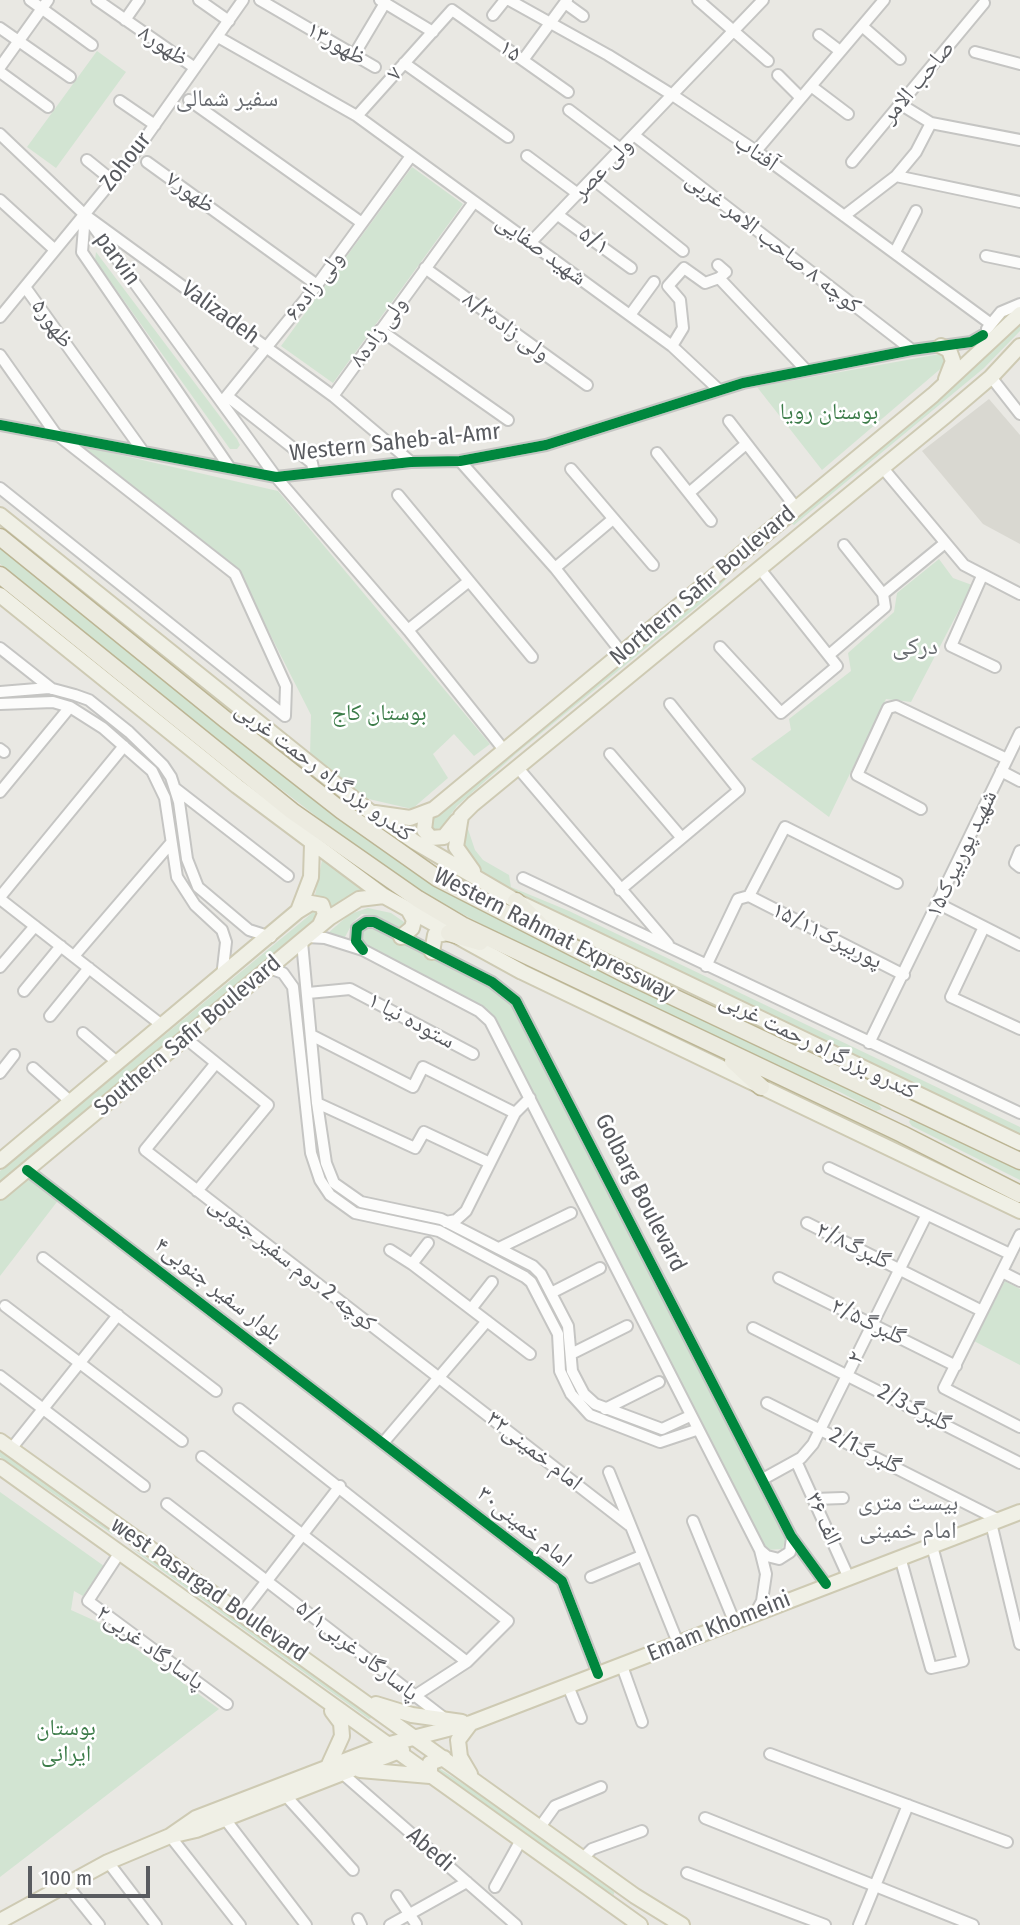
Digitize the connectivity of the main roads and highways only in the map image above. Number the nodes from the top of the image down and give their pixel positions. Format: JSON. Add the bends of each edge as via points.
{"nodes":[{"id":1,"x":1020,"y":314,"type":"edge"},
{"id":2,"x":941,"y":346,"type":"road end"},
{"id":3,"x":1019,"y":348,"type":"edge"},
{"id":4,"x":933,"y":395,"type":"junction"},
{"id":5,"x":0,"y":515,"type":"edge"},
{"id":6,"x":775,"y":526,"type":"junction"},
{"id":7,"x":0,"y":537,"type":"edge"},
{"id":8,"x":790,"y":544,"type":"junction"},
{"id":9,"x":0,"y":575,"type":"edge"},
{"id":10,"x":0,"y":595,"type":"edge"},
{"id":11,"x":226,"y":720,"type":"junction"},
{"id":12,"x":271,"y":733,"type":"junction"},
{"id":13,"x":211,"y":744,"type":"junction"},
{"id":14,"x":237,"y":786,"type":"junction"},
{"id":15,"x":369,"y":811,"type":"junction"},
{"id":16,"x":426,"y":814,"type":"junction"},
{"id":17,"x":461,"y":816,"type":"junction"},
{"id":18,"x":312,"y":844,"type":"junction"},
{"id":19,"x":484,"y":882,"type":"junction"},
{"id":20,"x":384,"y":896,"type":"junction"},
{"id":21,"x":516,"y":901,"type":"junction"},
{"id":22,"x":298,"y":911,"type":"junction"},
{"id":23,"x":409,"y":911,"type":"junction"},
{"id":24,"x":320,"y":926,"type":"junction"},
{"id":25,"x":449,"y":933,"type":"junction"},
{"id":26,"x":401,"y":937,"type":"road end"},
{"id":27,"x":552,"y":938,"type":"junction"},
{"id":28,"x":518,"y":951,"type":"junction"},
{"id":29,"x":432,"y":952,"type":"road end"},
{"id":30,"x":721,"y":1049,"type":"junction"},
{"id":31,"x":761,"y":1087,"type":"junction"},
{"id":32,"x":884,"y":1095,"type":"junction"},
{"id":33,"x":911,"y":1109,"type":"junction"},
{"id":34,"x":872,"y":1120,"type":"junction"},
{"id":35,"x":902,"y":1134,"type":"junction"},
{"id":36,"x":1020,"y":1143,"type":"edge"},
{"id":37,"x":989,"y":1146,"type":"junction"},
{"id":38,"x":1020,"y":1153,"type":"edge"},
{"id":39,"x":2,"y":1157,"type":"edge"},
{"id":40,"x":1020,"y":1161,"type":"edge"},
{"id":41,"x":0,"y":1192,"type":"edge"},
{"id":42,"x":1020,"y":1194,"type":"edge"},
{"id":43,"x":1020,"y":1211,"type":"edge"},
{"id":44,"x":6,"y":1445,"type":"edge"},
{"id":45,"x":0,"y":1467,"type":"edge"},
{"id":46,"x":1020,"y":1512,"type":"edge"},
{"id":47,"x":127,"y":1532,"type":"junction"},
{"id":48,"x":117,"y":1550,"type":"junction"},
{"id":49,"x":323,"y":1699,"type":"junction"},
{"id":50,"x":367,"y":1702,"type":"junction"},
{"id":51,"x":471,"y":1723,"type":"junction"},
{"id":52,"x":357,"y":1724,"type":"junction"},
{"id":53,"x":417,"y":1739,"type":"junction"},
{"id":54,"x":392,"y":1749,"type":"junction"},
{"id":55,"x":444,"y":1758,"type":"junction"},
{"id":56,"x":327,"y":1769,"type":"junction"},
{"id":57,"x":349,"y":1772,"type":"junction"},
{"id":58,"x":430,"y":1776,"type":"junction"},
{"id":59,"x":472,"y":1778,"type":"junction"},
{"id":60,"x":170,"y":1836,"type":"junction"},
{"id":61,"x":635,"y":1896,"type":"junction"},
{"id":62,"x":622,"y":1913,"type":"junction"},
{"id":63,"x":0,"y":1922,"type":"edge"},
{"id":64,"x":640,"y":1925,"type":"edge"},
{"id":65,"x":682,"y":1925,"type":"edge"}],
"edges":[{"from":1,"to":4,"type":"main road","name":"Northern Safir Boulevard"},
{"from":2,"to":4,"type":"main road","via":[[949,351],[952,366]]},
{"from":3,"to":8,"type":"main road","name":"Northern Safir Boulevard","via":[[991,377]]},
{"from":4,"to":6,"type":"main road","name":"Northern Safir Boulevard"},
{"from":5,"to":12,"type":"main road","name":"کندرو بزرگراه رحمت غربی"},
{"from":6,"to":8,"type":"main road"},
{"from":6,"to":16,"type":"main road","name":"Northern Safir Boulevard"},
{"from":7,"to":11,"type":"highway","name":"Western Rahmat Expressway"},
{"from":8,"to":17,"type":"main road","name":"Northern Safir Boulevard"},
{"from":9,"to":13,"type":"highway","name":"Western Rahmat Expressway"},
{"from":10,"to":14,"type":"main road"},
{"from":11,"to":12,"type":"main road"},
{"from":11,"to":27,"type":"highway","name":"Western Rahmat Expressway","via":[[393,849],[437,878]]},
{"from":12,"to":15,"type":"main road","name":"کندرو بزرگراه رحمت غربی"},
{"from":13,"to":14,"type":"main road"},
{"from":13,"to":28,"type":"highway","name":"Western Rahmat Expressway","via":[[292,811],[418,899]]},
{"from":14,"to":18,"type":"main road"},
{"from":15,"to":16,"type":"main road","via":[[410,818]]},
{"from":15,"to":19,"type":"main road","name":"کندرو بزرگراه رحمت غربی"},
{"from":16,"to":17,"type":"main road","name":"Northern Safir Boulevard","via":[[424,830],[438,839]]},
{"from":17,"to":19,"type":"main road","via":[[456,846]]},
{"from":18,"to":20,"type":"main road"},
{"from":18,"to":22,"type":"main road","name":"Southern Safir Boulevard","via":[[312,877]]},
{"from":19,"to":21,"type":"main road","name":"کندرو بزرگراه رحمت غربی"},
{"from":20,"to":23,"type":"main road"},
{"from":20,"to":24,"type":"main road","name":"Southern Safir Boulevard","via":[[349,904]]},
{"from":21,"to":27,"type":"highway"},
{"from":21,"to":36,"type":"main road","name":"کندرو بزرگراه رحمت غربی"},
{"from":22,"to":24,"type":"main road","via":[[312,903],[322,905],[325,914]]},
{"from":22,"to":39,"type":"main road","name":"Southern Safir Boulevard"},
{"from":23,"to":25,"type":"main road"},
{"from":23,"to":26,"type":"main road","via":[[412,928]]},
{"from":24,"to":41,"type":"main road","name":"Southern Safir Boulevard"},
{"from":25,"to":28,"type":"highway"},
{"from":25,"to":29,"type":"main road","via":[[435,935]]},
{"from":25,"to":31,"type":"main road"},
{"from":27,"to":32,"type":"highway","name":"Western Rahmat Expressway"},
{"from":28,"to":30,"type":"highway","name":"Western Rahmat Expressway"},
{"from":30,"to":31,"type":"highway"},
{"from":30,"to":34,"type":"highway","name":"Western Rahmat Expressway"},
{"from":31,"to":43,"type":"main road"},
{"from":32,"to":33,"type":"highway","name":"Western Rahmat Expressway"},
{"from":32,"to":34,"type":"highway","via":[[885,1111]]},
{"from":33,"to":35,"type":"highway","via":[[900,1116]]},
{"from":33,"to":37,"type":"highway","name":"Western Rahmat Expressway"},
{"from":34,"to":35,"type":"highway","name":"Western Rahmat Expressway"},
{"from":35,"to":42,"type":"highway","name":"Western Rahmat Expressway"},
{"from":37,"to":38,"type":"highway"},
{"from":37,"to":40,"type":"highway","name":"Western Rahmat Expressway"},
{"from":44,"to":47,"type":"main road","name":"west Pasargad Boulevard"},
{"from":45,"to":48,"type":"main road","name":"west Pasargad Boulevard"},
{"from":46,"to":51,"type":"main road","name":"Emam Khomeini"},
{"from":47,"to":48,"type":"main road"},
{"from":47,"to":50,"type":"main road","name":"west Pasargad Boulevard"},
{"from":48,"to":49,"type":"main road","name":"west Pasargad Boulevard"},
{"from":49,"to":52,"type":"main road","name":"west Pasargad Boulevard"},
{"from":49,"to":56,"type":"main road","via":[[341,1723],[342,1735]]},
{"from":50,"to":51,"type":"main road","via":[[403,1713]]},
{"from":50,"to":52,"type":"main road","via":[[377,1722]]},
{"from":50,"to":53,"type":"main road","name":"west Pasargad Boulevard"},
{"from":51,"to":53,"type":"main road","name":"Emam Khomeini"},
{"from":51,"to":59,"type":"main road","via":[[458,1740],[460,1757]]},
{"from":52,"to":54,"type":"main road","name":"west Pasargad Boulevard"},
{"from":53,"to":54,"type":"main road"},
{"from":53,"to":55,"type":"main road","name":"west Pasargad Boulevard"},
{"from":54,"to":56,"type":"main road"},
{"from":54,"to":57,"type":"main road"},
{"from":54,"to":58,"type":"main road","name":"west Pasargad Boulevard"},
{"from":55,"to":58,"type":"main road","via":[[430,1763]]},
{"from":55,"to":59,"type":"main road","name":"west Pasargad Boulevard"},
{"from":56,"to":60,"type":"main road","via":[[196,1818]]},
{"from":57,"to":58,"type":"main road"},
{"from":57,"to":60,"type":"main road"},
{"from":58,"to":62,"type":"main road","name":"west Pasargad Boulevard"},
{"from":59,"to":61,"type":"main road","name":"west Pasargad Boulevard"},
{"from":60,"to":63,"type":"main road","via":[[108,1862]]},
{"from":61,"to":62,"type":"main road"},
{"from":61,"to":65,"type":"main road","name":"west Pasargad Boulevard"},
{"from":62,"to":64,"type":"main road","name":"west Pasargad Boulevard"}]}
